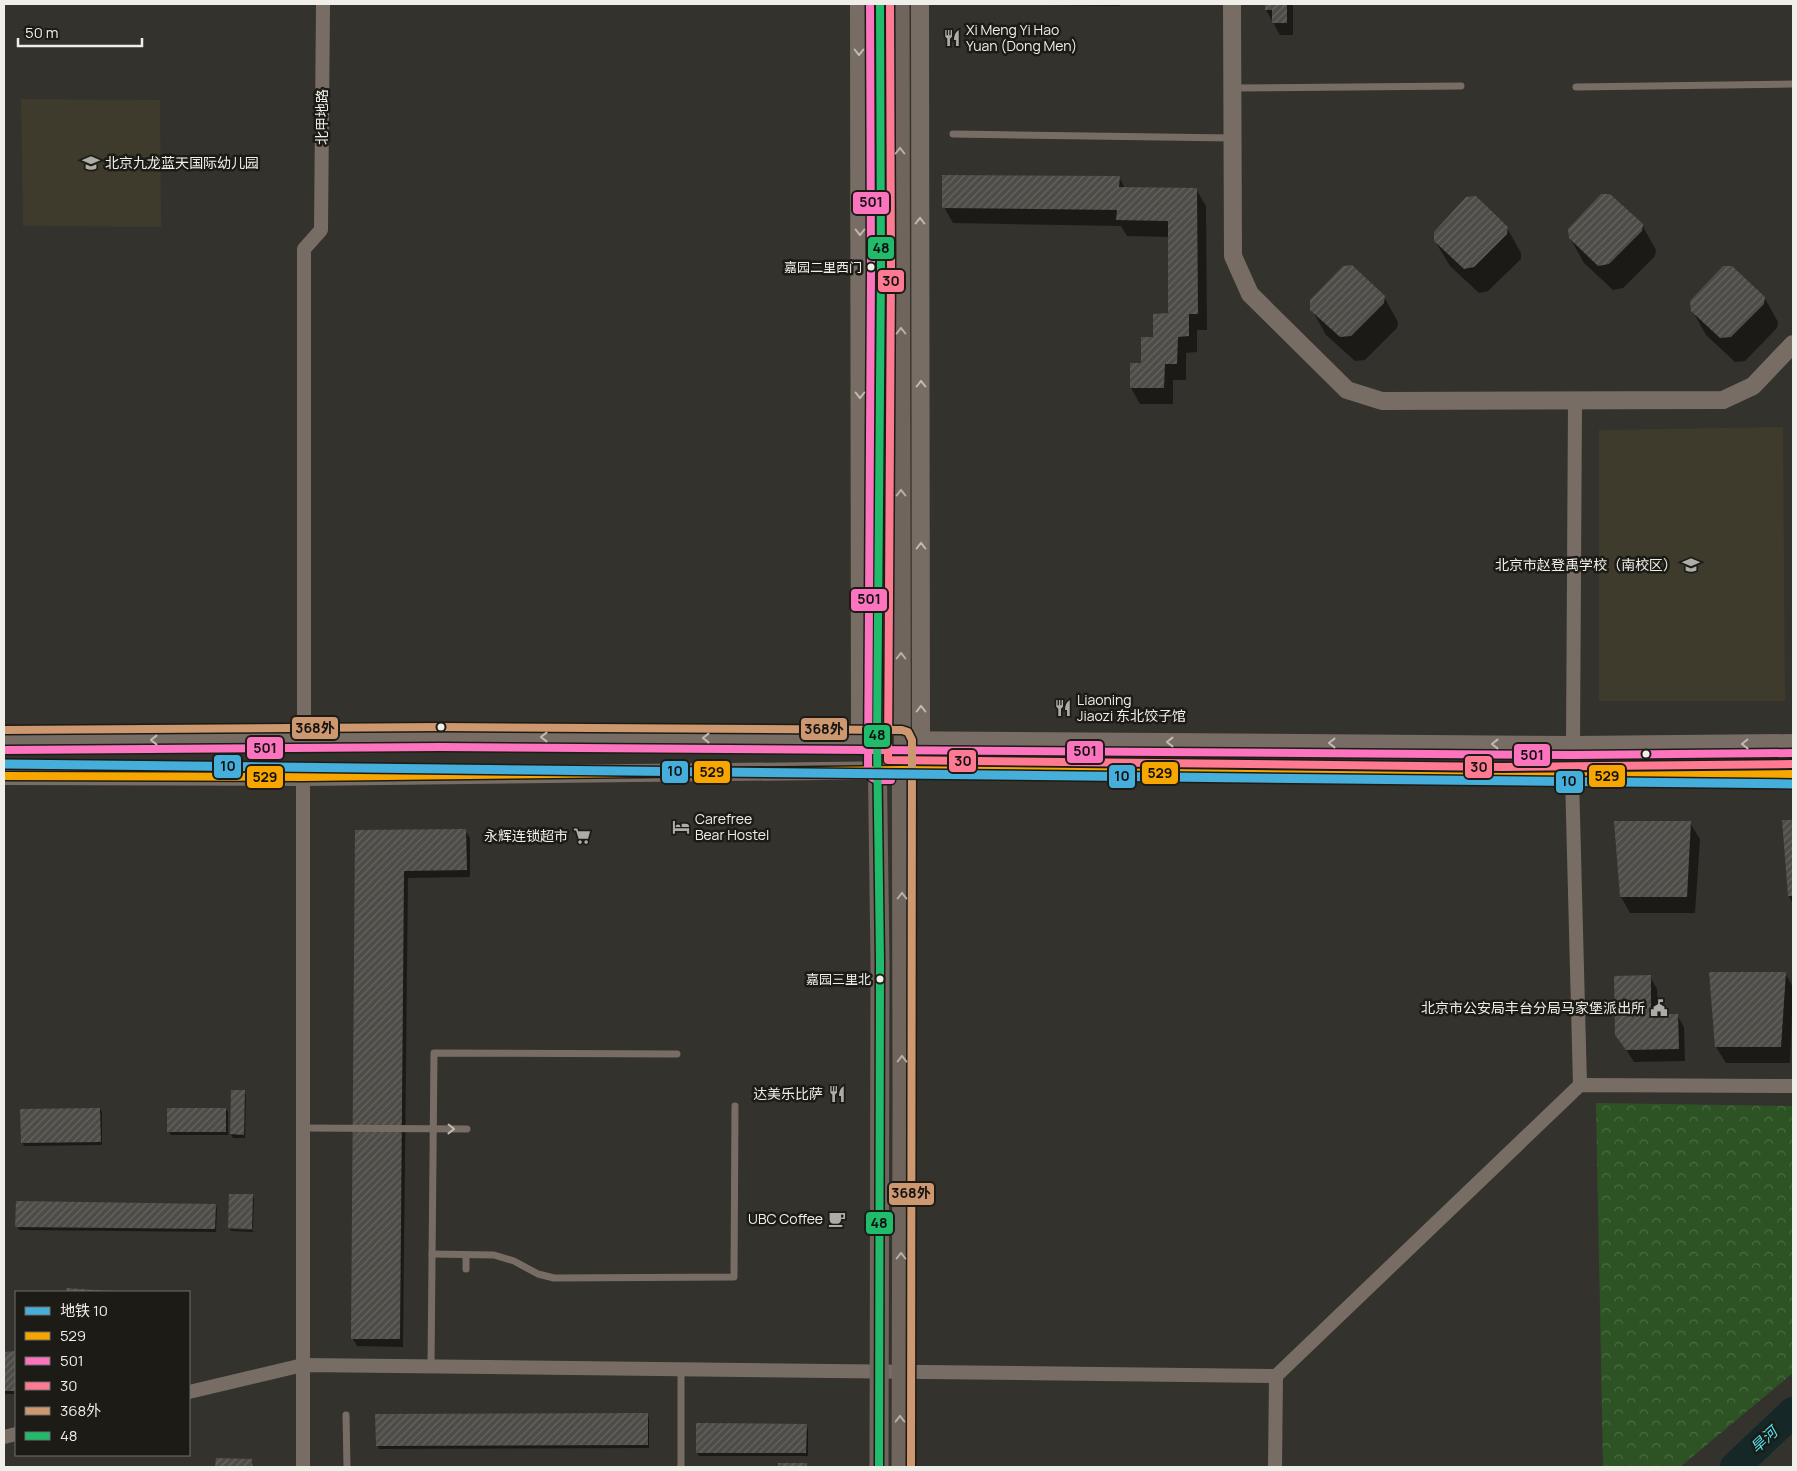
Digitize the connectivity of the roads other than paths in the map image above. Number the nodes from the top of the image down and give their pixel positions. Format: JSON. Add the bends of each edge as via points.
{"nodes":[{"id":1,"x":323,"y":4,"type":"edge"},
{"id":2,"x":859,"y":4,"type":"edge"},
{"id":3,"x":880,"y":4,"type":"edge"},
{"id":4,"x":900,"y":4,"type":"edge"},
{"id":5,"x":920,"y":4,"type":"edge"},
{"id":6,"x":1232,"y":4,"type":"edge"},
{"id":7,"x":1793,"y":84,"type":"edge"},
{"id":8,"x":1461,"y":86,"type":"dead end"},
{"id":9,"x":1576,"y":87,"type":"dead end"},
{"id":10,"x":1232,"y":88,"type":"junction"},
{"id":11,"x":953,"y":134,"type":"dead end"},
{"id":12,"x":1233,"y":138,"type":"junction"},
{"id":13,"x":1793,"y":344,"type":"edge"},
{"id":14,"x":1575,"y":401,"type":"junction"},
{"id":15,"x":304,"y":739,"type":"junction"},
{"id":16,"x":869,"y":739,"type":"junction"},
{"id":17,"x":4,"y":740,"type":"edge"},
{"id":18,"x":902,"y":740,"type":"junction"},
{"id":19,"x":921,"y":740,"type":"junction"},
{"id":20,"x":1793,"y":743,"type":"edge"},
{"id":21,"x":1573,"y":745,"type":"junction"},
{"id":22,"x":878,"y":770,"type":"junction"},
{"id":23,"x":902,"y":770,"type":"junction"},
{"id":24,"x":1793,"y":774,"type":"edge"},
{"id":25,"x":4,"y":776,"type":"edge"},
{"id":26,"x":303,"y":777,"type":"junction"},
{"id":27,"x":1572,"y":777,"type":"junction"},
{"id":28,"x":677,"y":1054,"type":"dead end"},
{"id":29,"x":1580,"y":1084,"type":"junction"},
{"id":30,"x":1793,"y":1086,"type":"edge"},
{"id":31,"x":736,"y":1106,"type":"dead end"},
{"id":32,"x":303,"y":1128,"type":"junction"},
{"id":33,"x":434,"y":1128,"type":"junction"},
{"id":34,"x":467,"y":1129,"type":"dead end"},
{"id":35,"x":432,"y":1254,"type":"junction"},
{"id":36,"x":466,"y":1255,"type":"junction"},
{"id":37,"x":466,"y":1269,"type":"dead end"},
{"id":38,"x":303,"y":1365,"type":"junction"},
{"id":39,"x":431,"y":1366,"type":"junction"},
{"id":40,"x":681,"y":1369,"type":"junction"},
{"id":41,"x":878,"y":1370,"type":"junction"},
{"id":42,"x":900,"y":1371,"type":"junction"},
{"id":43,"x":1276,"y":1376,"type":"junction"},
{"id":44,"x":190,"y":1392,"type":"edge"},
{"id":45,"x":346,"y":1415,"type":"dead end"},
{"id":46,"x":303,"y":1467,"type":"edge"},
{"id":47,"x":347,"y":1467,"type":"edge"},
{"id":48,"x":681,"y":1467,"type":"edge"},
{"id":49,"x":879,"y":1467,"type":"edge"},
{"id":50,"x":901,"y":1467,"type":"edge"},
{"id":51,"x":1275,"y":1467,"type":"edge"}],
"edges":[{"from":1,"to":15,"type":"street","name":"北甲地路","via":[[321,230],[304,250]]},
{"from":2,"to":16,"type":"street","one_way":true},
{"from":3,"to":16,"type":"main road","via":[[881,270]]},
{"from":18,"to":4,"type":"main road","one_way":true},
{"from":19,"to":5,"type":"street","one_way":true},
{"from":6,"to":10,"type":"street"},
{"from":7,"to":9,"type":"lane"},
{"from":8,"to":10,"type":"lane"},
{"from":10,"to":12,"type":"street"},
{"from":11,"to":12,"type":"lane"},
{"from":12,"to":14,"type":"street","via":[[1233,256],[1250,294],[1347,390],[1382,401]]},
{"from":13,"to":14,"type":"street","via":[[1753,386],[1723,400]]},
{"from":14,"to":21,"type":"street"},
{"from":16,"to":15,"type":"street","one_way":true},
{"from":15,"to":17,"type":"street","one_way":true},
{"from":16,"to":18,"type":"street"},
{"from":16,"to":22,"type":"main road"},
{"from":18,"to":19,"type":"street"},
{"from":18,"to":23,"type":"main road"},
{"from":21,"to":19,"type":"street","one_way":true},
{"from":19,"to":23,"type":"street"},
{"from":20,"to":21,"type":"street","one_way":true},
{"from":22,"to":23,"type":"street"},
{"from":22,"to":26,"type":"street"},
{"from":22,"to":41,"type":"main road"},
{"from":23,"to":27,"type":"street"},
{"from":42,"to":23,"type":"main road","one_way":true},
{"from":24,"to":27,"type":"street"},
{"from":25,"to":26,"type":"street"},
{"from":26,"to":32,"type":"street"},
{"from":27,"to":29,"type":"street"},
{"from":28,"to":33,"type":"lane","via":[[434,1053]]},
{"from":29,"to":30,"type":"street"},
{"from":29,"to":43,"type":"street"},
{"from":31,"to":36,"type":"lane","via":[[734,1277],[554,1278],[494,1255]]},
{"from":32,"to":33,"type":"lane"},
{"from":32,"to":38,"type":"street"},
{"from":33,"to":34,"type":"lane","one_way":true},
{"from":33,"to":35,"type":"lane"},
{"from":35,"to":36,"type":"lane"},
{"from":35,"to":39,"type":"lane"},
{"from":36,"to":37,"type":"lane"},
{"from":38,"to":39,"type":"street"},
{"from":38,"to":44,"type":"street"},
{"from":38,"to":46,"type":"street"},
{"from":39,"to":40,"type":"street"},
{"from":40,"to":41,"type":"street"},
{"from":40,"to":48,"type":"lane"},
{"from":41,"to":42,"type":"street"},
{"from":41,"to":49,"type":"main road"},
{"from":42,"to":43,"type":"street"},
{"from":50,"to":42,"type":"main road","one_way":true},
{"from":43,"to":51,"type":"street"},
{"from":45,"to":47,"type":"lane"}]}
